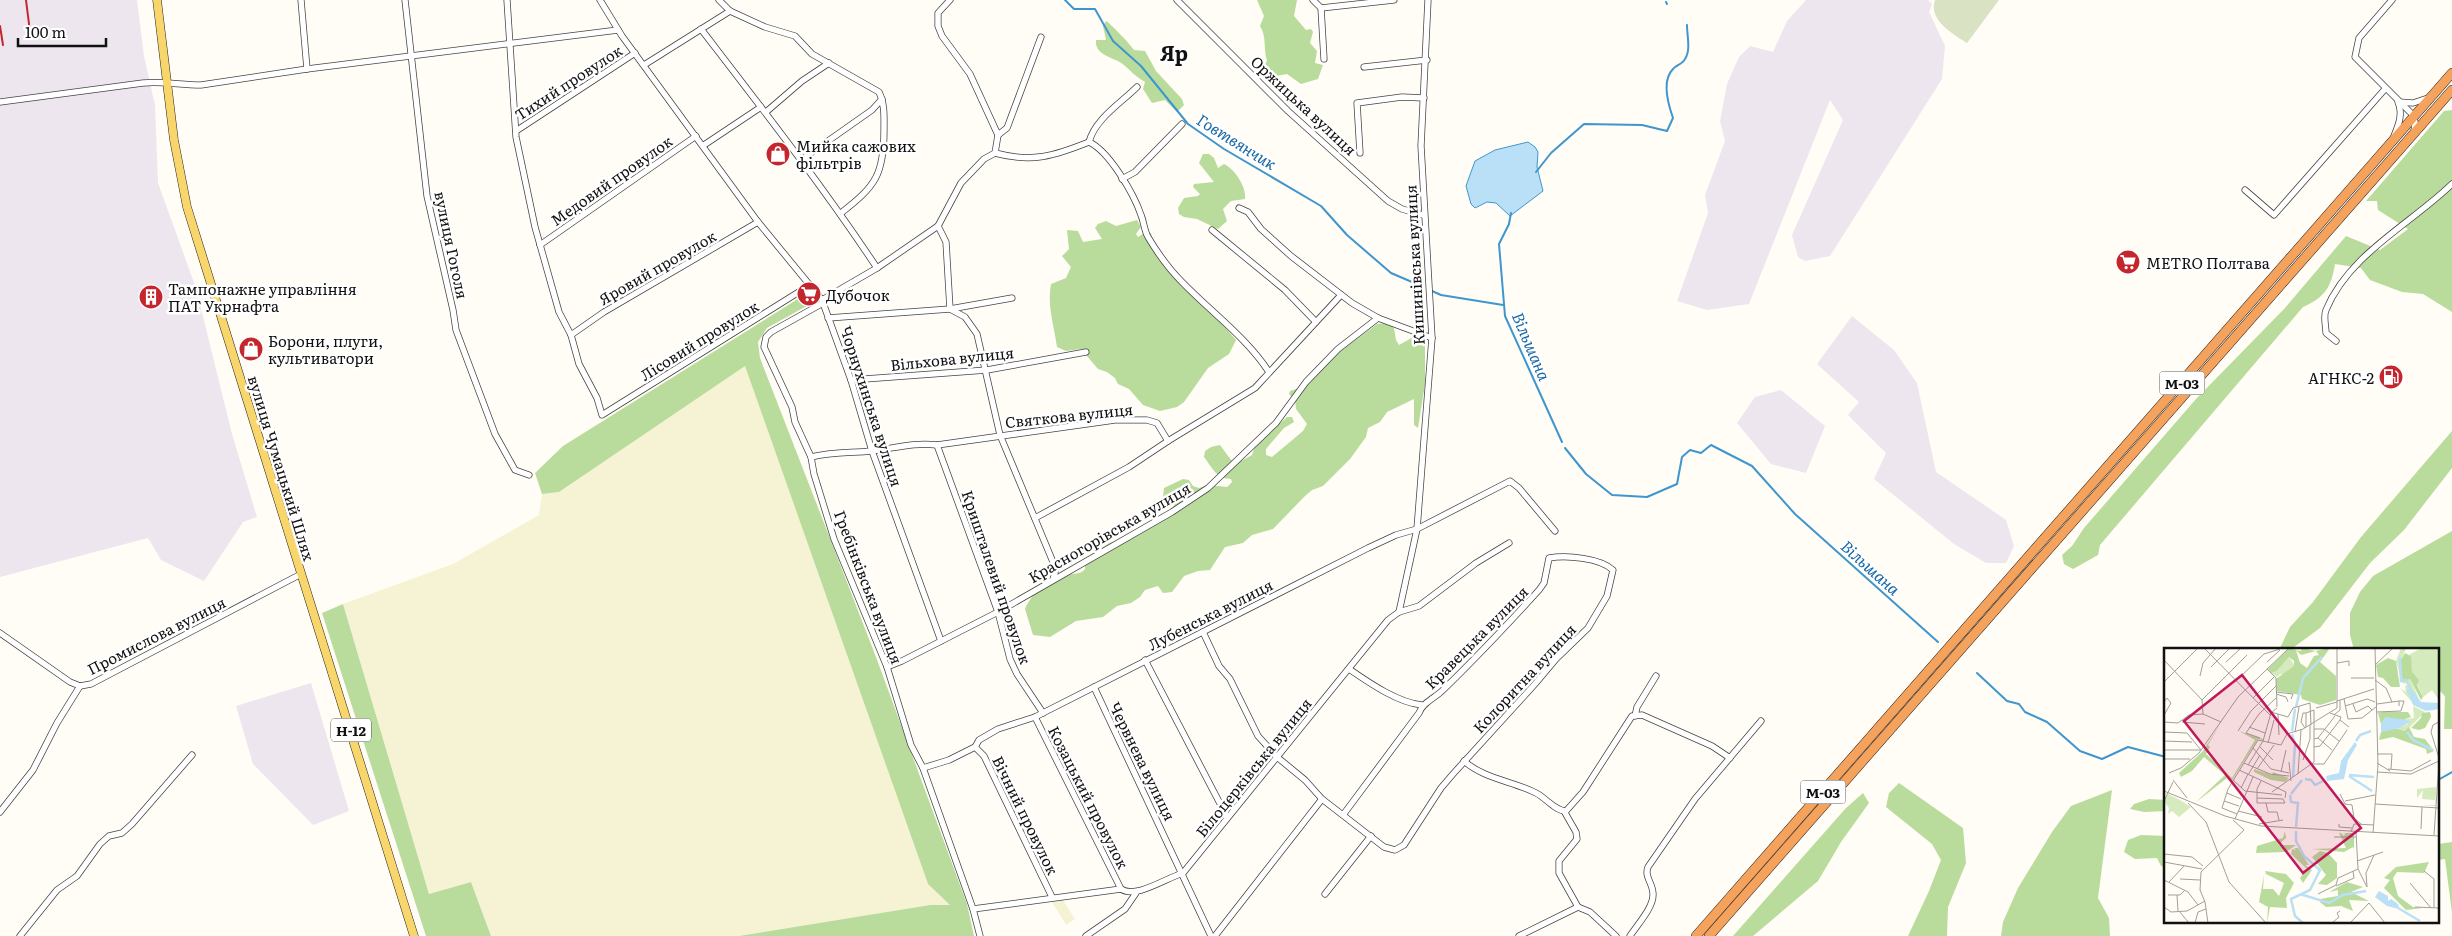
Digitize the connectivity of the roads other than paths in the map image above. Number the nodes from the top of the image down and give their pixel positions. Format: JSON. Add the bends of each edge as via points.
{"nodes":[{"id":1,"x":157,"y":0,"type":"edge"},
{"id":2,"x":301,"y":0,"type":"edge"},
{"id":3,"x":405,"y":0,"type":"edge"},
{"id":4,"x":507,"y":0,"type":"edge"},
{"id":5,"x":600,"y":0,"type":"edge"},
{"id":6,"x":719,"y":0,"type":"edge"},
{"id":7,"x":950,"y":0,"type":"edge"},
{"id":8,"x":1177,"y":0,"type":"edge"},
{"id":9,"x":1313,"y":0,"type":"edge"},
{"id":10,"x":1394,"y":0,"type":"edge"},
{"id":11,"x":1428,"y":0,"type":"edge"},
{"id":12,"x":2392,"y":0,"type":"edge"},
{"id":13,"x":1321,"y":8,"type":"junction"},
{"id":14,"x":730,"y":10,"type":"junction"},
{"id":15,"x":701,"y":29,"type":"junction"},
{"id":16,"x":618,"y":30,"type":"junction"},
{"id":17,"x":1041,"y":37,"type":"dead end"},
{"id":18,"x":510,"y":45,"type":"junction"},
{"id":19,"x":635,"y":53,"type":"junction"},
{"id":20,"x":412,"y":56,"type":"junction"},
{"id":21,"x":1324,"y":59,"type":"dead end"},
{"id":22,"x":1426,"y":60,"type":"junction"},
{"id":23,"x":829,"y":63,"type":"junction"},
{"id":24,"x":644,"y":65,"type":"junction"},
{"id":25,"x":1364,"y":67,"type":"dead end"},
{"id":26,"x":307,"y":69,"type":"junction"},
{"id":27,"x":2452,"y":73,"type":"edge"},
{"id":28,"x":166,"y":81,"type":"junction"},
{"id":29,"x":2452,"y":82,"type":"edge"},
{"id":30,"x":2439,"y":86,"type":"junction"},
{"id":31,"x":1138,"y":87,"type":"dead end"},
{"id":32,"x":2385,"y":89,"type":"junction"},
{"id":33,"x":2452,"y":90,"type":"edge"},
{"id":34,"x":2448,"y":97,"type":"edge"},
{"id":35,"x":1424,"y":98,"type":"junction"},
{"id":36,"x":2428,"y":98,"type":"junction"},
{"id":37,"x":882,"y":99,"type":"junction"},
{"id":38,"x":0,"y":102,"type":"edge"},
{"id":39,"x":2398,"y":102,"type":"junction"},
{"id":40,"x":761,"y":107,"type":"junction"},
{"id":41,"x":766,"y":112,"type":"junction"},
{"id":42,"x":2430,"y":114,"type":"junction"},
{"id":43,"x":2413,"y":115,"type":"junction"},
{"id":44,"x":1182,"y":124,"type":"dead end"},
{"id":45,"x":516,"y":131,"type":"junction"},
{"id":46,"x":2414,"y":132,"type":"junction"},
{"id":47,"x":696,"y":136,"type":"junction"},
{"id":48,"x":998,"y":136,"type":"junction"},
{"id":49,"x":2393,"y":138,"type":"junction"},
{"id":50,"x":1089,"y":142,"type":"junction"},
{"id":51,"x":704,"y":145,"type":"junction"},
{"id":52,"x":995,"y":153,"type":"junction"},
{"id":53,"x":1360,"y":153,"type":"dead end"},
{"id":54,"x":802,"y":160,"type":"junction"},
{"id":55,"x":1122,"y":179,"type":"junction"},
{"id":56,"x":2452,"y":184,"type":"edge"},
{"id":57,"x":2245,"y":190,"type":"dead end"},
{"id":58,"x":1239,"y":208,"type":"dead end"},
{"id":59,"x":841,"y":213,"type":"junction"},
{"id":60,"x":1424,"y":216,"type":"junction"},
{"id":61,"x":758,"y":222,"type":"junction"},
{"id":62,"x":938,"y":226,"type":"junction"},
{"id":63,"x":1212,"y":230,"type":"dead end"},
{"id":64,"x":540,"y":245,"type":"junction"},
{"id":65,"x":877,"y":268,"type":"junction"},
{"id":66,"x":810,"y":285,"type":"junction"},
{"id":67,"x":1341,"y":295,"type":"junction"},
{"id":68,"x":1012,"y":298,"type":"dead end"},
{"id":69,"x":822,"y":302,"type":"junction"},
{"id":70,"x":950,"y":309,"type":"junction"},
{"id":71,"x":828,"y":318,"type":"junction"},
{"id":72,"x":1378,"y":318,"type":"junction"},
{"id":73,"x":1316,"y":322,"type":"junction"},
{"id":74,"x":571,"y":335,"type":"junction"},
{"id":75,"x":1432,"y":338,"type":"junction"},
{"id":76,"x":2336,"y":341,"type":"dead end"},
{"id":77,"x":1086,"y":352,"type":"dead end"},
{"id":78,"x":987,"y":370,"type":"junction"},
{"id":79,"x":1269,"y":372,"type":"junction"},
{"id":80,"x":850,"y":380,"type":"junction"},
{"id":81,"x":1000,"y":435,"type":"junction"},
{"id":82,"x":1168,"y":441,"type":"junction"},
{"id":83,"x":938,"y":445,"type":"junction"},
{"id":84,"x":872,"y":451,"type":"junction"},
{"id":85,"x":811,"y":457,"type":"junction"},
{"id":86,"x":529,"y":475,"type":"dead end"},
{"id":87,"x":1035,"y":518,"type":"junction"},
{"id":88,"x":1417,"y":529,"type":"junction"},
{"id":89,"x":1555,"y":531,"type":"dead end"},
{"id":90,"x":1508,"y":543,"type":"dead end"},
{"id":91,"x":1548,"y":567,"type":"joint"},
{"id":92,"x":301,"y":574,"type":"junction"},
{"id":93,"x":1053,"y":579,"type":"junction"},
{"id":94,"x":998,"y":612,"type":"junction"},
{"id":95,"x":1399,"y":612,"type":"junction"},
{"id":96,"x":1203,"y":632,"type":"junction"},
{"id":97,"x":0,"y":633,"type":"edge"},
{"id":98,"x":941,"y":640,"type":"junction"},
{"id":99,"x":1145,"y":660,"type":"junction"},
{"id":100,"x":887,"y":666,"type":"junction"},
{"id":101,"x":1349,"y":669,"type":"junction"},
{"id":102,"x":1656,"y":676,"type":"dead end"},
{"id":103,"x":80,"y":686,"type":"junction"},
{"id":104,"x":1094,"y":687,"type":"junction"},
{"id":105,"x":1422,"y":705,"type":"junction"},
{"id":106,"x":1043,"y":712,"type":"junction"},
{"id":107,"x":1635,"y":716,"type":"junction"},
{"id":108,"x":1035,"y":717,"type":"junction"},
{"id":109,"x":1761,"y":721,"type":"dead end"},
{"id":110,"x":975,"y":747,"type":"junction"},
{"id":111,"x":192,"y":755,"type":"dead end"},
{"id":112,"x":1277,"y":758,"type":"junction"},
{"id":113,"x":1730,"y":758,"type":"junction"},
{"id":114,"x":1464,"y":762,"type":"junction"},
{"id":115,"x":923,"y":768,"type":"junction"},
{"id":116,"x":1322,"y":799,"type":"junction"},
{"id":117,"x":1564,"y":811,"type":"junction"},
{"id":118,"x":0,"y":812,"type":"edge"},
{"id":119,"x":1343,"y":815,"type":"junction"},
{"id":120,"x":1227,"y":817,"type":"junction"},
{"id":121,"x":1371,"y":836,"type":"junction"},
{"id":122,"x":1183,"y":873,"type":"junction"},
{"id":123,"x":1121,"y":889,"type":"junction"},
{"id":124,"x":1136,"y":893,"type":"junction"},
{"id":125,"x":1325,"y":894,"type":"dead end"},
{"id":126,"x":1052,"y":897,"type":"junction"},
{"id":127,"x":1578,"y":907,"type":"junction"},
{"id":128,"x":973,"y":909,"type":"junction"},
{"id":129,"x":20,"y":936,"type":"edge"},
{"id":130,"x":414,"y":936,"type":"edge"},
{"id":131,"x":980,"y":936,"type":"edge"},
{"id":132,"x":1086,"y":936,"type":"edge"},
{"id":133,"x":1211,"y":936,"type":"edge"},
{"id":134,"x":1216,"y":936,"type":"edge"},
{"id":135,"x":1518,"y":936,"type":"edge"},
{"id":136,"x":1616,"y":936,"type":"edge"},
{"id":137,"x":1630,"y":936,"type":"edge"},
{"id":138,"x":1696,"y":936,"type":"edge"},
{"id":139,"x":1710,"y":936,"type":"edge"}],
"edges":[{"from":1,"to":28,"type":"main road","name":"вулиця Чумацький Шлях","number":"Н-12"},
{"from":2,"to":26,"type":"street"},
{"from":3,"to":20,"type":"street","name":"вулиця Гоголя"},
{"from":4,"to":18,"type":"street"},
{"from":5,"to":16,"type":"street","name":"Чорнухинська вулиця"},
{"from":6,"to":14,"type":"street"},
{"from":7,"to":48,"type":"street","via":[[938,13],[938,26],[970,74]]},
{"from":8,"to":60,"type":"street","name":"Оржицька вулиця","via":[[1288,111],[1388,201]]},
{"from":9,"to":13,"type":"street"},
{"from":10,"to":13,"type":"street"},
{"from":11,"to":22,"type":"street","name":"Кишинівська вулиця"},
{"from":12,"to":32,"type":"street","via":[[2359,38],[2355,58]]},
{"from":13,"to":21,"type":"street"},
{"from":14,"to":15,"type":"street"},
{"from":14,"to":23,"type":"street","via":[[765,27],[795,36],[812,54]]},
{"from":15,"to":24,"type":"street"},
{"from":15,"to":40,"type":"street"},
{"from":16,"to":18,"type":"street"},
{"from":16,"to":19,"type":"street","name":"Чорнухинська вулиця"},
{"from":17,"to":48,"type":"street","via":[[1007,128]]},
{"from":18,"to":20,"type":"street"},
{"from":18,"to":45,"type":"street"},
{"from":19,"to":24,"type":"street","name":"Чорнухинська вулиця"},
{"from":19,"to":45,"type":"street","name":"Тихий провулок"},
{"from":20,"to":26,"type":"street"},
{"from":20,"to":86,"type":"street","name":"вулиця Гоголя","via":[[427,196],[456,330],[495,434],[514,470]]},
{"from":22,"to":25,"type":"street"},
{"from":22,"to":35,"type":"street","name":"Кишинівська вулиця"},
{"from":23,"to":37,"type":"street","via":[[878,92]]},
{"from":23,"to":41,"type":"street"},
{"from":24,"to":47,"type":"street","name":"Чорнухинська вулиця"},
{"from":26,"to":28,"type":"street","via":[[201,85]]},
{"from":27,"to":30,"type":"highway","number":"М-03"},
{"from":28,"to":38,"type":"street"},
{"from":28,"to":92,"type":"main road","name":"вулиця Чумацький Шлях","number":"Н-12","via":[[187,207]]},
{"from":29,"to":30,"type":"street"},
{"from":30,"to":36,"type":"highway","number":"М-03"},
{"from":31,"to":50,"type":"street","via":[[1098,124]]},
{"from":32,"to":39,"type":"street"},
{"from":32,"to":57,"type":"street","via":[[2274,215]]},
{"from":33,"to":34,"type":"highway","number":"М-03"},
{"from":34,"to":42,"type":"highway","number":"М-03"},
{"from":35,"to":53,"type":"street","via":[[1402,97],[1357,103]]},
{"from":35,"to":60,"type":"street","name":"Кишинівська вулиця","via":[[1421,146]]},
{"from":36,"to":39,"type":"street","via":[[2413,103]]},
{"from":36,"to":43,"type":"highway","number":"М-03"},
{"from":37,"to":54,"type":"street","via":[[872,110]]},
{"from":37,"to":59,"type":"street","via":[[884,148],[878,176]]},
{"from":39,"to":43,"type":"street"},
{"from":39,"to":49,"type":"street","via":[[2400,120]]},
{"from":40,"to":41,"type":"street"},
{"from":40,"to":51,"type":"street"},
{"from":41,"to":54,"type":"street"},
{"from":42,"to":43,"type":"street"},
{"from":42,"to":46,"type":"highway","number":"М-03"},
{"from":43,"to":46,"type":"street"},
{"from":43,"to":49,"type":"highway","number":"М-03"},
{"from":44,"to":55,"type":"street","via":[[1136,172]]},
{"from":45,"to":64,"type":"street"},
{"from":46,"to":139,"type":"highway","number":"М-03"},
{"from":47,"to":51,"type":"street","name":"Чорнухинська вулиця"},
{"from":47,"to":64,"type":"street","name":"Медовий провулок"},
{"from":48,"to":52,"type":"street"},
{"from":49,"to":138,"type":"highway","number":"М-03"},
{"from":50,"to":52,"type":"street","via":[[1030,159]]},
{"from":50,"to":55,"type":"street","via":[[1110,160]]},
{"from":51,"to":61,"type":"street","name":"Чорнухинська вулиця"},
{"from":52,"to":62,"type":"street","via":[[984,159],[961,183]]},
{"from":54,"to":59,"type":"street"},
{"from":55,"to":79,"type":"street","via":[[1139,210],[1148,237],[1176,276],[1230,326]]},
{"from":56,"to":76,"type":"street","via":[[2383,240],[2340,286],[2325,312],[2326,333]]},
{"from":58,"to":67,"type":"street","via":[[1248,212],[1261,229],[1291,256]]},
{"from":59,"to":65,"type":"street"},
{"from":60,"to":75,"type":"street","name":"Кишинівська вулиця"},
{"from":61,"to":66,"type":"street","name":"Чорнухинська вулиця"},
{"from":61,"to":74,"type":"street","name":"Яровий провулок","via":[[604,312]]},
{"from":62,"to":65,"type":"street"},
{"from":62,"to":70,"type":"street","via":[[946,242]]},
{"from":63,"to":73,"type":"street","via":[[1285,290]]},
{"from":64,"to":74,"type":"street","via":[[559,312]]},
{"from":65,"to":69,"type":"street"},
{"from":66,"to":69,"type":"street","name":"Чорнухинська вулиця"},
{"from":66,"to":74,"type":"street","name":"Лісовий провулок","via":[[602,415],[579,364]]},
{"from":67,"to":72,"type":"street"},
{"from":67,"to":73,"type":"street"},
{"from":68,"to":70,"type":"street"},
{"from":69,"to":71,"type":"street","name":"Чорнухинська вулиця"},
{"from":69,"to":85,"type":"street","name":"Гребінківська вулиця","via":[[771,332],[764,342]]},
{"from":70,"to":71,"type":"street"},
{"from":70,"to":78,"type":"street","via":[[965,317],[977,334]]},
{"from":71,"to":80,"type":"street","name":"Чорнухинська вулиця"},
{"from":72,"to":75,"type":"street"},
{"from":72,"to":93,"type":"street","name":"Красногорівська вулиця","via":[[1338,349],[1306,382],[1276,423],[1208,488]]},
{"from":73,"to":79,"type":"street"},
{"from":75,"to":88,"type":"street","name":"Кишинівська вулиця"},
{"from":77,"to":78,"type":"street","name":"Вільхова вулиця"},
{"from":78,"to":80,"type":"street","name":"Вільхова вулиця"},
{"from":78,"to":81,"type":"street"},
{"from":79,"to":82,"type":"street","via":[[1246,395]]},
{"from":80,"to":84,"type":"street","name":"Чорнухинська вулиця"},
{"from":81,"to":82,"type":"street","name":"Святкова вулиця","via":[[1114,420],[1147,420],[1157,423]]},
{"from":81,"to":83,"type":"street","name":"Святкова вулиця"},
{"from":81,"to":87,"type":"street"},
{"from":82,"to":87,"type":"street","via":[[1129,467]]},
{"from":83,"to":84,"type":"street","name":"Святкова вулиця","via":[[921,442]]},
{"from":83,"to":94,"type":"street","name":"Кришталевий провулок"},
{"from":84,"to":85,"type":"street","name":"Святкова вулиця","via":[[829,452]]},
{"from":84,"to":98,"type":"street","name":"Чорнухинська вулиця"},
{"from":85,"to":100,"type":"street","name":"Гребінківська вулиця","via":[[834,538]]},
{"from":87,"to":93,"type":"street","via":[[1053,562]]},
{"from":88,"to":89,"type":"street","name":"Лубенська вулиця","via":[[1510,481]]},
{"from":88,"to":95,"type":"street","name":"Кишинівська вулиця"},
{"from":88,"to":96,"type":"street","name":"Лубенська вулиця","via":[[1396,535]]},
{"from":90,"to":95,"type":"street","name":"Білоцерківська вулиця","via":[[1419,606]]},
{"from":91,"to":105,"type":"street","name":"Кравецька вулиця","via":[[1539,590],[1472,663],[1436,697]]},
{"from":91,"to":114,"type":"street","name":"Колоритна вулиця","via":[[1549,558],[1558,557],[1606,563],[1613,570],[1608,596],[1588,628]]},
{"from":92,"to":103,"type":"street","name":"Промислова вулиця","via":[[91,684]]},
{"from":92,"to":130,"type":"main road","name":"вулиця Чумацький Шлях","number":"Н-12"},
{"from":93,"to":94,"type":"street","name":"Красногорівська вулиця"},
{"from":94,"to":98,"type":"street","name":"Красногорівська вулиця"},
{"from":94,"to":106,"type":"street","name":"Кришталевий провулок","via":[[1017,674]]},
{"from":95,"to":101,"type":"street","name":"Білоцерківська вулиця","via":[[1388,620]]},
{"from":96,"to":99,"type":"street","name":"Лубенська вулиця"},
{"from":96,"to":112,"type":"street","via":[[1258,736]]},
{"from":97,"to":103,"type":"street","name":"Промислова вулиця"},
{"from":98,"to":100,"type":"street","name":"Красногорівська вулиця"},
{"from":99,"to":104,"type":"street","name":"Лубенська вулиця"},
{"from":99,"to":120,"type":"street"},
{"from":100,"to":115,"type":"street","name":"Гребінківська вулиця","via":[[911,745]]},
{"from":101,"to":105,"type":"street","via":[[1373,685],[1408,702]]},
{"from":101,"to":112,"type":"street","name":"Білоцерківська вулиця"},
{"from":102,"to":107,"type":"street"},
{"from":103,"to":118,"type":"street","via":[[33,770]]},
{"from":104,"to":106,"type":"street","name":"Лубенська вулиця"},
{"from":104,"to":122,"type":"street","name":"Червнева вулиця"},
{"from":105,"to":119,"type":"street","name":"Кравецька вулиця"},
{"from":106,"to":108,"type":"street","name":"Лубенська вулиця"},
{"from":107,"to":113,"type":"street","via":[[1642,715],[1712,746]]},
{"from":107,"to":117,"type":"street","via":[[1627,721],[1583,792],[1569,810]]},
{"from":108,"to":110,"type":"street","name":"Лубенська вулиця","via":[[998,729],[979,740]]},
{"from":108,"to":123,"type":"street","name":"Козацький провулок"},
{"from":109,"to":113,"type":"street"},
{"from":110,"to":115,"type":"street","name":"Лубенська вулиця"},
{"from":110,"to":126,"type":"street","name":"Вічний провулок","via":[[984,756]]},
{"from":111,"to":129,"type":"street","via":[[132,824],[100,844],[77,876],[57,890]]},
{"from":112,"to":116,"type":"street"},
{"from":112,"to":120,"type":"street","name":"Білоцерківська вулиця"},
{"from":113,"to":137,"type":"street","via":[[1690,806],[1648,867],[1646,874],[1653,898]]},
{"from":114,"to":117,"type":"street","via":[[1536,793]]},
{"from":114,"to":121,"type":"street","name":"Колоритна вулиця","via":[[1441,788],[1404,845],[1390,850]]},
{"from":115,"to":128,"type":"street","name":"Гребінківська вулиця"},
{"from":116,"to":119,"type":"street"},
{"from":116,"to":134,"type":"street"},
{"from":117,"to":127,"type":"street","via":[[1577,840],[1561,858],[1558,867]]},
{"from":119,"to":121,"type":"street"},
{"from":120,"to":122,"type":"street","name":"Білоцерківська вулиця"},
{"from":121,"to":125,"type":"street"},
{"from":122,"to":124,"type":"street"},
{"from":122,"to":133,"type":"street","name":"Червнева вулиця"},
{"from":123,"to":124,"type":"street"},
{"from":123,"to":126,"type":"street"},
{"from":124,"to":132,"type":"street","via":[[1124,909]]},
{"from":126,"to":128,"type":"street"},
{"from":127,"to":135,"type":"street"},
{"from":127,"to":136,"type":"street","via":[[1590,912]]},
{"from":128,"to":131,"type":"street","name":"Гребінківська вулиця"}]}
